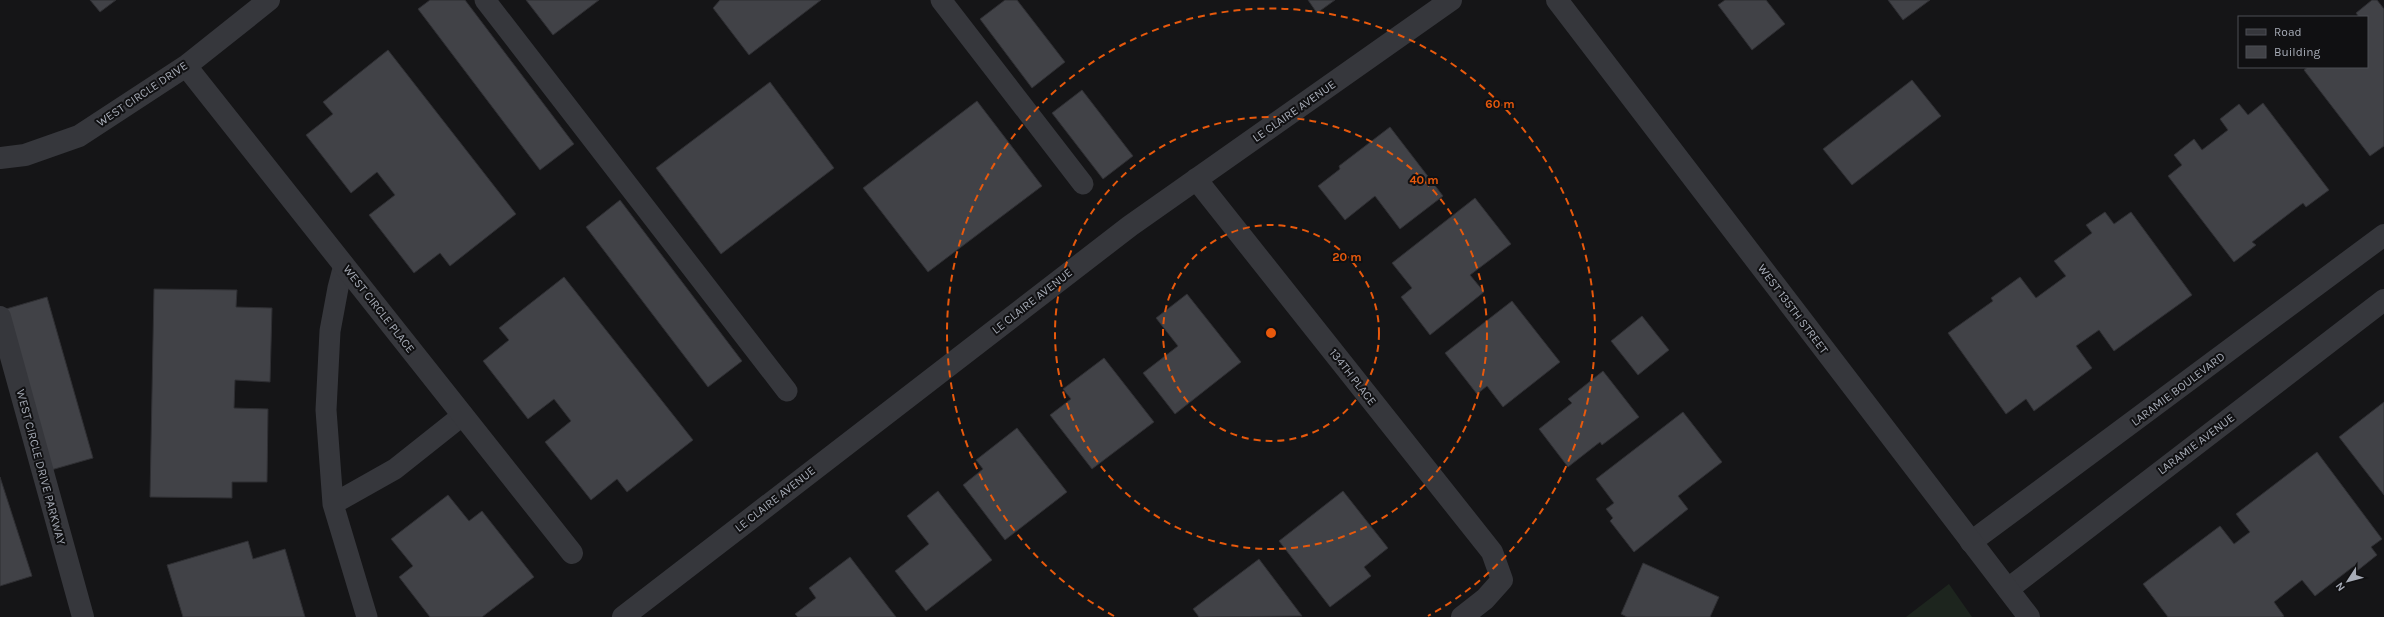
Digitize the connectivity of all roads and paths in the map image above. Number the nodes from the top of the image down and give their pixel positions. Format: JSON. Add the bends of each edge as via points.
{"nodes":[{"id":1,"x":268,"y":0,"type":"edge"},
{"id":2,"x":484,"y":0,"type":"edge"},
{"id":3,"x":942,"y":0,"type":"edge"},
{"id":4,"x":1451,"y":0,"type":"edge"},
{"id":5,"x":1557,"y":0,"type":"edge"},
{"id":6,"x":186,"y":66,"type":"junction"},
{"id":7,"x":0,"y":158,"type":"edge"},
{"id":8,"x":1196,"y":179,"type":"junction"},
{"id":9,"x":1084,"y":184,"type":"dead end"},
{"id":10,"x":2384,"y":235,"type":"edge"},
{"id":11,"x":344,"y":265,"type":"junction"},
{"id":12,"x":2384,"y":300,"type":"edge"},
{"id":13,"x":0,"y":317,"type":"edge"},
{"id":14,"x":787,"y":391,"type":"dead end"},
{"id":15,"x":463,"y":415,"type":"junction"},
{"id":16,"x":333,"y":504,"type":"junction"},
{"id":17,"x":1971,"y":542,"type":"junction"},
{"id":18,"x":572,"y":553,"type":"dead end"},
{"id":19,"x":2008,"y":588,"type":"junction"},
{"id":20,"x":83,"y":617,"type":"edge"},
{"id":21,"x":368,"y":617,"type":"edge"},
{"id":22,"x":623,"y":617,"type":"edge"},
{"id":23,"x":1462,"y":617,"type":"edge"},
{"id":24,"x":2029,"y":617,"type":"edge"}],
"edges":[{"from":1,"to":6,"type":"street","name":"WEST CIRCLE DRIVE"},
{"from":2,"to":14,"type":"lane"},
{"from":3,"to":9,"type":"lane"},
{"from":4,"to":8,"type":"street","name":"LE CLAIRE AVENUE"},
{"from":5,"to":17,"type":"street","name":"WEST 135TH STREET"},
{"from":6,"to":7,"type":"street","name":"WEST CIRCLE DRIVE","via":[[79,136],[25,155]]},
{"from":6,"to":11,"type":"street","name":"WEST CIRCLE PLACE"},
{"from":8,"to":22,"type":"street","name":"LE CLAIRE AVENUE","via":[[1130,226]]},
{"from":8,"to":23,"type":"street","name":"134TH PLACE","via":[[1492,552],[1502,580],[1485,599]]},
{"from":10,"to":17,"type":"street","name":"LARAMIE BOULEVARD"},
{"from":11,"to":15,"type":"street","name":"WEST CIRCLE PLACE"},
{"from":11,"to":16,"type":"lane","via":[[330,331],[326,410]]},
{"from":12,"to":19,"type":"street","name":"LARAMIE AVENUE"},
{"from":13,"to":20,"type":"street","name":"WEST CIRCLE DRIVE PARKWAY"},
{"from":15,"to":16,"type":"lane","via":[[395,469]]},
{"from":15,"to":18,"type":"street","name":"WEST CIRCLE PLACE"},
{"from":16,"to":21,"type":"lane"},
{"from":17,"to":19,"type":"street","name":"WEST 135TH STREET"},
{"from":19,"to":24,"type":"street","name":"WEST 135TH STREET"}]}
